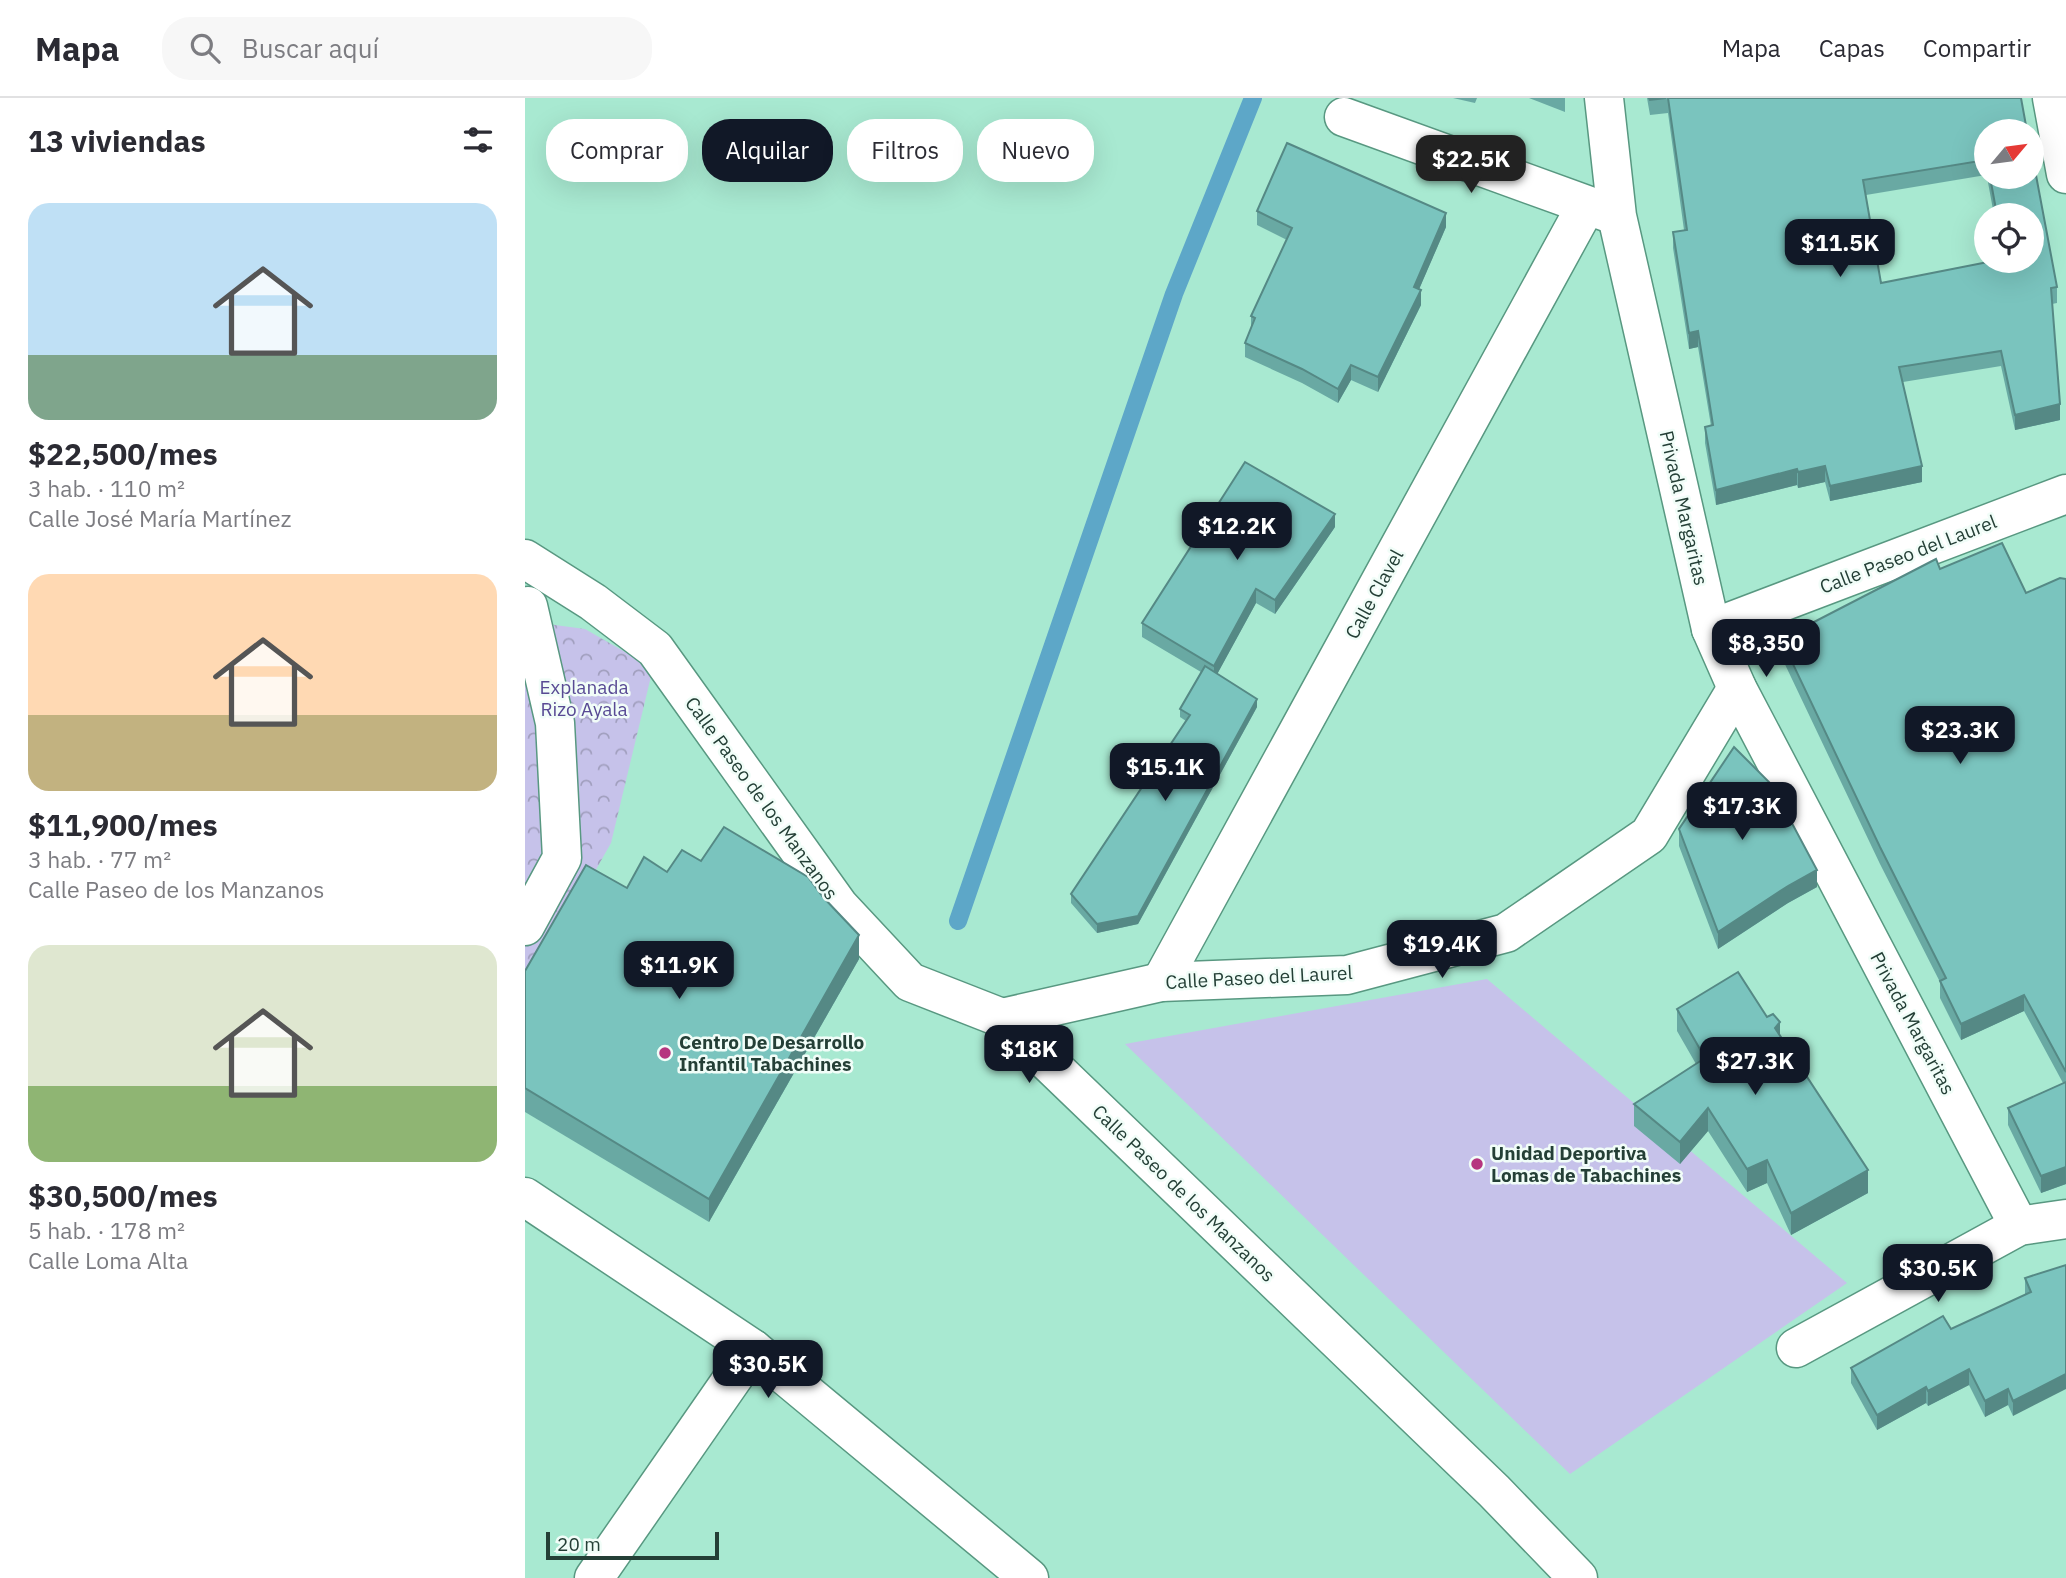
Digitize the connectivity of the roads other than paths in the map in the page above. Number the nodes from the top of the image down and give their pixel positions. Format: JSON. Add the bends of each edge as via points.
{"nodes":[{"id":1,"x":1604,"y":98,"type":"edge"},
{"id":2,"x":2052,"y":98,"type":"edge"},
{"id":3,"x":1344,"y":117,"type":"dead end"},
{"id":4,"x":2066,"y":174,"type":"edge"},
{"id":5,"x":1602,"y":211,"type":"junction"},
{"id":6,"x":2066,"y":494,"type":"edge"},
{"id":7,"x":525,"y":559,"type":"edge"},
{"id":8,"x":593,"y":602,"type":"junction"},
{"id":9,"x":526,"y":606,"type":"edge"},
{"id":10,"x":1711,"y":629,"type":"junction"},
{"id":11,"x":1737,"y":688,"type":"junction"},
{"id":12,"x":525,"y":926,"type":"edge"},
{"id":13,"x":1161,"y":982,"type":"junction"},
{"id":14,"x":1002,"y":1018,"type":"junction"},
{"id":15,"x":525,"y":1197,"type":"edge"},
{"id":16,"x":2066,"y":1219,"type":"edge"},
{"id":17,"x":2019,"y":1226,"type":"junction"},
{"id":18,"x":1796,"y":1348,"type":"dead end"},
{"id":19,"x":753,"y":1349,"type":"junction"},
{"id":20,"x":594,"y":1578,"type":"edge"},
{"id":21,"x":1029,"y":1578,"type":"edge"},
{"id":22,"x":1578,"y":1578,"type":"edge"}],
"edges":[{"from":1,"to":5,"type":"street","name":"Privada Margaritas"},
{"from":2,"to":4,"type":"street"},
{"from":3,"to":5,"type":"street"},
{"from":5,"to":10,"type":"street","name":"Privada Margaritas"},
{"from":5,"to":13,"type":"street","name":"Calle Clavel"},
{"from":6,"to":10,"type":"street","name":"Calle Paseo del Laurel"},
{"from":7,"to":8,"type":"street","name":"Calle Paseo de los Manzanos"},
{"from":8,"to":9,"type":"street"},
{"from":8,"to":14,"type":"street","name":"Calle Paseo de los Manzanos","via":[[655,649],[839,906],[910,982]]},
{"from":9,"to":12,"type":"street","via":[[555,723],[562,858]]},
{"from":10,"to":11,"type":"street","name":"Privada Margaritas"},
{"from":11,"to":13,"type":"street","name":"Calle Paseo del Laurel","via":[[1649,835],[1506,933],[1347,975]]},
{"from":11,"to":17,"type":"street","name":"Privada Margaritas"},
{"from":13,"to":14,"type":"street","name":"Calle Paseo del Laurel"},
{"from":14,"to":22,"type":"street","name":"Calle Paseo de los Manzanos","via":[[1493,1490]]},
{"from":15,"to":19,"type":"street"},
{"from":16,"to":17,"type":"street"},
{"from":17,"to":18,"type":"street"},
{"from":19,"to":20,"type":"street"},
{"from":19,"to":21,"type":"street"}]}
